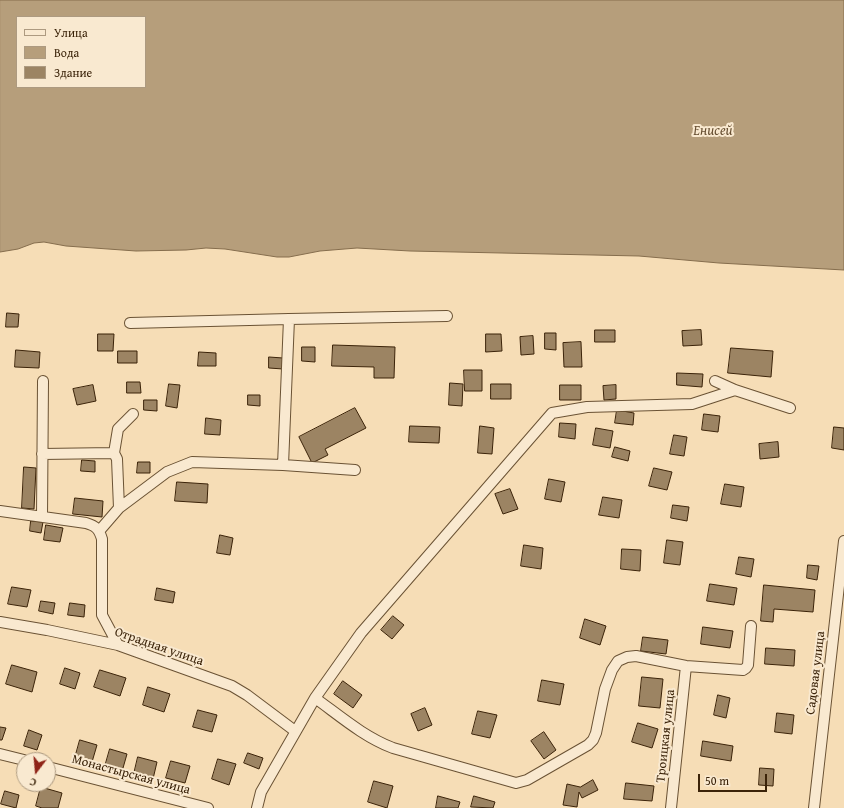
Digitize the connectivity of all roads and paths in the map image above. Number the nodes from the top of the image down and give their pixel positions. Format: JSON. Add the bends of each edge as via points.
{"nodes":[{"id":1,"x":447,"y":316,"type":"dead end"},
{"id":2,"x":290,"y":319,"type":"junction"},
{"id":3,"x":130,"y":323,"type":"dead end"},
{"id":4,"x":43,"y":381,"type":"dead end"},
{"id":5,"x":715,"y":381,"type":"dead end"},
{"id":6,"x":735,"y":390,"type":"junction"},
{"id":7,"x":790,"y":408,"type":"dead end"},
{"id":8,"x":133,"y":414,"type":"dead end"},
{"id":9,"x":42,"y":454,"type":"junction"},
{"id":10,"x":114,"y":454,"type":"junction"},
{"id":11,"x":283,"y":465,"type":"junction"},
{"id":12,"x":355,"y":470,"type":"dead end"},
{"id":13,"x":119,"y":508,"type":"junction"},
{"id":14,"x":0,"y":511,"type":"edge"},
{"id":15,"x":42,"y":517,"type":"junction"},
{"id":16,"x":100,"y":530,"type":"junction"},
{"id":17,"x":844,"y":541,"type":"edge"},
{"id":18,"x":0,"y":622,"type":"edge"},
{"id":19,"x":750,"y":626,"type":"dead end"},
{"id":20,"x":118,"y":645,"type":"junction"},
{"id":21,"x":686,"y":666,"type":"junction"},
{"id":22,"x":315,"y":698,"type":"junction"},
{"id":23,"x":295,"y":731,"type":"junction"},
{"id":24,"x":0,"y":754,"type":"edge"},
{"id":25,"x":16,"y":758,"type":"edge"},
{"id":26,"x":56,"y":768,"type":"edge"},
{"id":27,"x":208,"y":808,"type":"edge"},
{"id":28,"x":257,"y":808,"type":"edge"},
{"id":29,"x":671,"y":808,"type":"edge"},
{"id":30,"x":814,"y":808,"type":"edge"}],
"edges":[{"from":1,"to":2,"type":"street"},
{"from":2,"to":3,"type":"street"},
{"from":2,"to":11,"type":"street"},
{"from":4,"to":9,"type":"street"},
{"from":5,"to":6,"type":"street"},
{"from":6,"to":7,"type":"street"},
{"from":6,"to":22,"type":"street","via":[[692,404],[587,407],[552,413],[361,633]]},
{"from":8,"to":10,"type":"street","via":[[118,429]]},
{"from":9,"to":10,"type":"street"},
{"from":9,"to":15,"type":"street"},
{"from":10,"to":13,"type":"street","via":[[117,459]]},
{"from":11,"to":12,"type":"street"},
{"from":11,"to":13,"type":"street","via":[[192,462],[167,472]]},
{"from":13,"to":16,"type":"street"},
{"from":14,"to":15,"type":"street"},
{"from":15,"to":16,"type":"street","via":[[86,523]]},
{"from":16,"to":20,"type":"street","via":[[102,615]]},
{"from":17,"to":30,"type":"street","name":"Садовая улица"},
{"from":18,"to":20,"type":"street","name":"Отрадная улица"},
{"from":19,"to":21,"type":"street","via":[[748,665],[743,670]]},
{"from":20,"to":23,"type":"street","name":"Отрадная улица","via":[[232,686]]},
{"from":21,"to":22,"type":"street","via":[[636,656],[618,661],[604,690],[593,740],[527,780],[516,783],[379,743]]},
{"from":21,"to":29,"type":"street","name":"Троицкая улица"},
{"from":22,"to":23,"type":"street"},
{"from":23,"to":28,"type":"street","via":[[261,792]]},
{"from":24,"to":25,"type":"street"},
{"from":26,"to":27,"type":"street","name":"Монастырская улица"}]}
